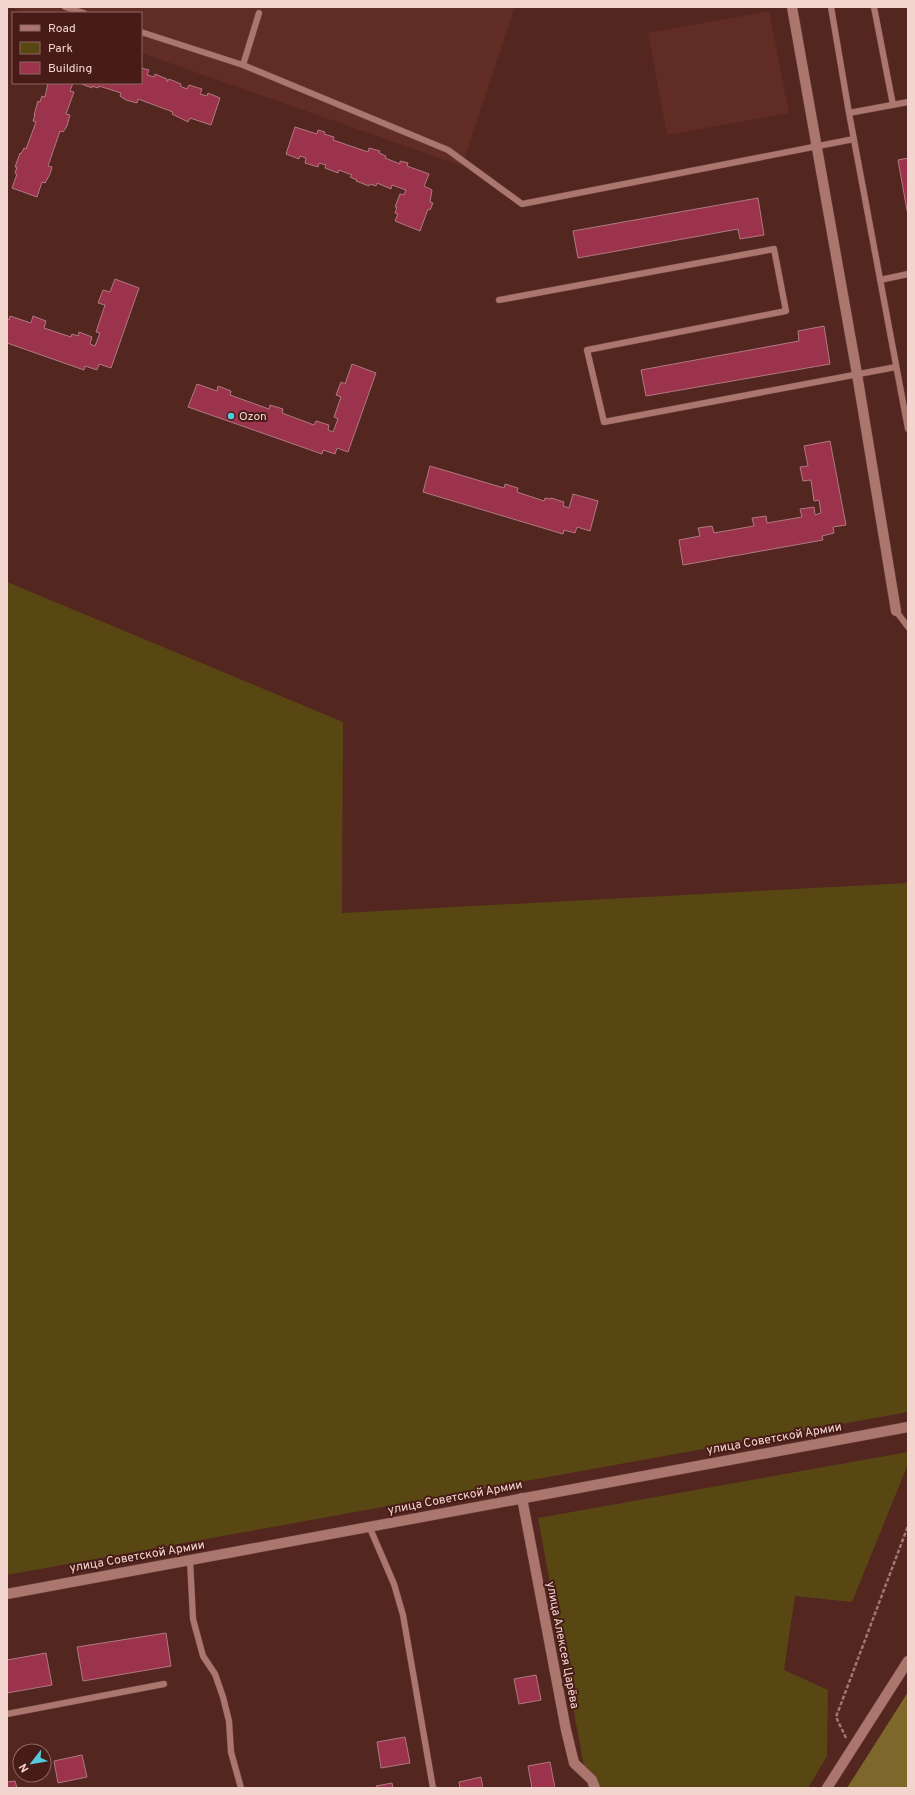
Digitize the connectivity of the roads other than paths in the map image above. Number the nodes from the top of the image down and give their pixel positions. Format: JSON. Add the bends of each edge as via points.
{"nodes":[{"id":1,"x":65,"y":7,"type":"edge"},
{"id":2,"x":792,"y":7,"type":"edge"},
{"id":3,"x":831,"y":7,"type":"edge"},
{"id":4,"x":874,"y":7,"type":"edge"},
{"id":5,"x":81,"y":12,"type":"edge"},
{"id":6,"x":259,"y":13,"type":"dead end"},
{"id":7,"x":142,"y":32,"type":"edge"},
{"id":8,"x":243,"y":65,"type":"junction"},
{"id":9,"x":908,"y":102,"type":"edge"},
{"id":10,"x":893,"y":105,"type":"junction"},
{"id":11,"x":849,"y":113,"type":"junction"},
{"id":12,"x":854,"y":139,"type":"junction"},
{"id":13,"x":817,"y":146,"type":"junction"},
{"id":14,"x":908,"y":274,"type":"edge"},
{"id":15,"x":880,"y":280,"type":"junction"},
{"id":16,"x":499,"y":300,"type":"dead end"},
{"id":17,"x":896,"y":367,"type":"junction"},
{"id":18,"x":857,"y":374,"type":"junction"},
{"id":19,"x":906,"y":411,"type":"edge"},
{"id":20,"x":908,"y":429,"type":"edge"},
{"id":21,"x":896,"y":611,"type":"joint"},
{"id":22,"x":908,"y":627,"type":"edge"},
{"id":23,"x":908,"y":1427,"type":"edge"},
{"id":24,"x":522,"y":1498,"type":"junction"},
{"id":25,"x":369,"y":1526,"type":"junction"},
{"id":26,"x":190,"y":1560,"type":"junction"},
{"id":27,"x":7,"y":1594,"type":"edge"},
{"id":28,"x":908,"y":1661,"type":"edge"},
{"id":29,"x":164,"y":1684,"type":"dead end"},
{"id":30,"x":7,"y":1714,"type":"edge"},
{"id":31,"x":241,"y":1788,"type":"edge"},
{"id":32,"x":433,"y":1788,"type":"edge"},
{"id":33,"x":595,"y":1788,"type":"edge"},
{"id":34,"x":826,"y":1788,"type":"edge"}],
"edges":[{"from":1,"to":5,"type":"lane"},
{"from":2,"to":13,"type":"street"},
{"from":3,"to":11,"type":"lane"},
{"from":4,"to":10,"type":"lane"},
{"from":6,"to":8,"type":"lane"},
{"from":7,"to":8,"type":"lane"},
{"from":8,"to":13,"type":"lane","via":[[448,150],[522,204]]},
{"from":9,"to":10,"type":"lane"},
{"from":10,"to":11,"type":"lane"},
{"from":11,"to":12,"type":"lane"},
{"from":12,"to":13,"type":"lane"},
{"from":12,"to":15,"type":"lane"},
{"from":13,"to":18,"type":"street"},
{"from":14,"to":15,"type":"lane"},
{"from":15,"to":17,"type":"lane"},
{"from":16,"to":18,"type":"lane","via":[[774,249],[786,311],[587,350],[604,422]]},
{"from":17,"to":18,"type":"lane"},
{"from":17,"to":19,"type":"lane"},
{"from":18,"to":21,"type":"street"},
{"from":19,"to":20,"type":"lane"},
{"from":21,"to":22,"type":"lane"},
{"from":23,"to":24,"type":"street","name":"улица Советской Армии"},
{"from":24,"to":25,"type":"street","name":"улица Советской Армии"},
{"from":24,"to":33,"type":"street","name":"улица Алексея Царёва","via":[[574,1762],[592,1780]]},
{"from":25,"to":26,"type":"street","name":"улица Советской Армии"},
{"from":25,"to":32,"type":"lane","via":[[394,1584],[403,1615]]},
{"from":26,"to":27,"type":"street","name":"улица Советской Армии"},
{"from":26,"to":31,"type":"lane","via":[[194,1619],[203,1656],[215,1674],[223,1697],[229,1721],[231,1752]]},
{"from":28,"to":34,"type":"street"},
{"from":29,"to":30,"type":"lane"}]}
